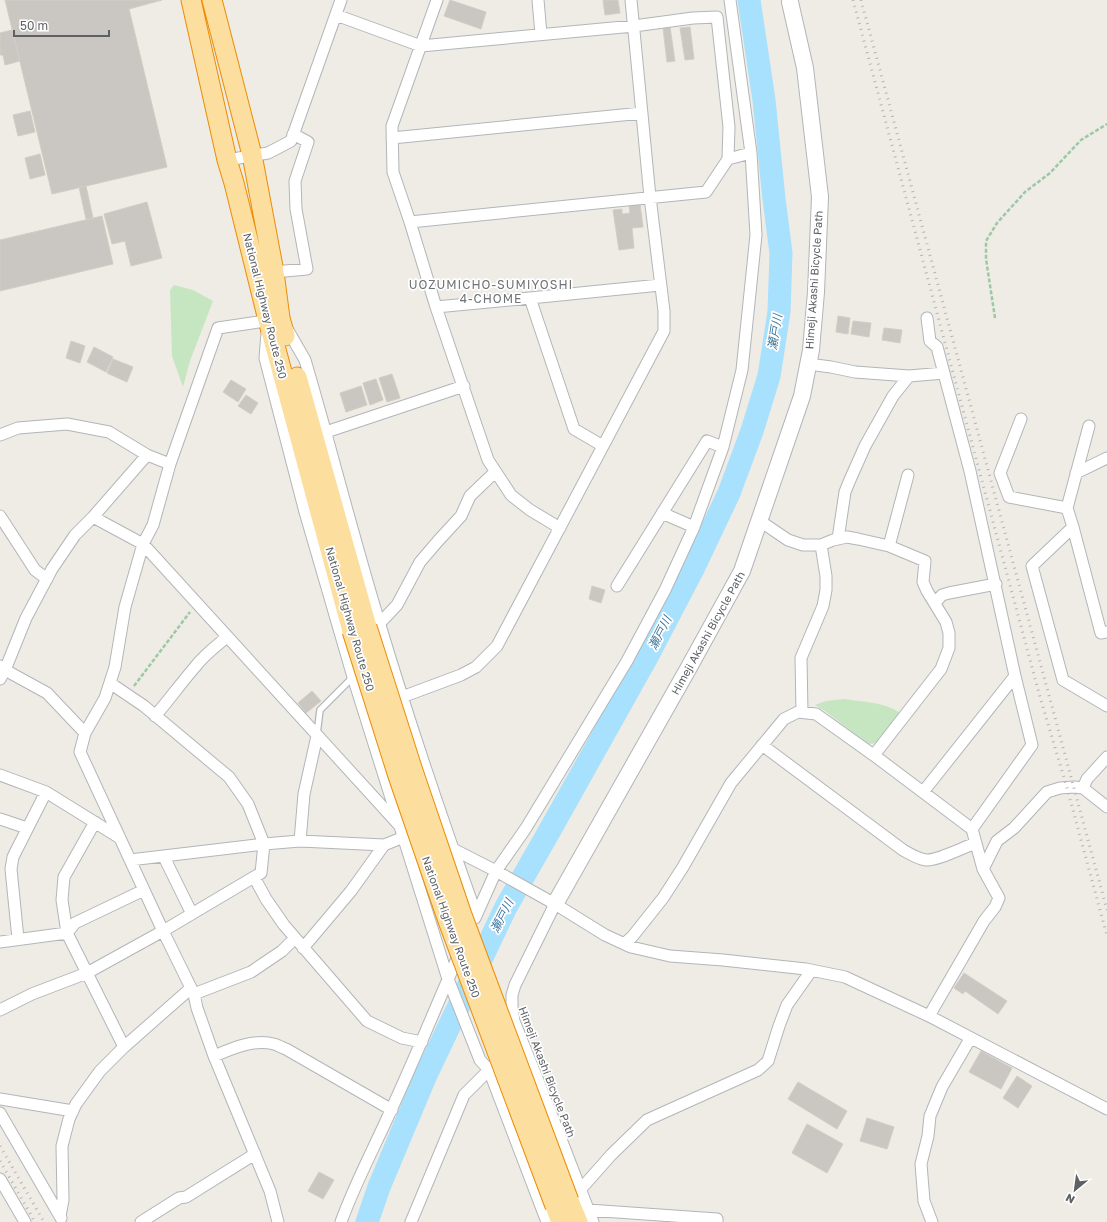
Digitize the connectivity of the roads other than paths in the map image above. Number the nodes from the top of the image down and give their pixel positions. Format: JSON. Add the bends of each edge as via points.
{"nodes":[{"id":1,"x":191,"y":0,"type":"edge"},
{"id":2,"x":212,"y":0,"type":"edge"},
{"id":3,"x":341,"y":0,"type":"edge"},
{"id":4,"x":437,"y":0,"type":"edge"},
{"id":5,"x":538,"y":0,"type":"edge"},
{"id":6,"x":632,"y":0,"type":"edge"},
{"id":7,"x":730,"y":0,"type":"edge"},
{"id":8,"x":790,"y":2,"type":"dead end"},
{"id":9,"x":336,"y":15,"type":"junction"},
{"id":10,"x":634,"y":26,"type":"junction"},
{"id":11,"x":541,"y":34,"type":"junction"},
{"id":12,"x":421,"y":46,"type":"junction"},
{"id":13,"x":642,"y":113,"type":"junction"},
{"id":14,"x":293,"y":134,"type":"junction"},
{"id":15,"x":392,"y":138,"type":"junction"},
{"id":16,"x":751,"y":153,"type":"junction"},
{"id":17,"x":252,"y":155,"type":"junction"},
{"id":18,"x":728,"y":159,"type":"junction"},
{"id":19,"x":227,"y":160,"type":"junction"},
{"id":20,"x":650,"y":197,"type":"junction"},
{"id":21,"x":410,"y":222,"type":"junction"},
{"id":22,"x":274,"y":272,"type":"junction"},
{"id":23,"x":660,"y":285,"type":"junction"},
{"id":24,"x":530,"y":298,"type":"junction"},
{"id":25,"x":436,"y":307,"type":"junction"},
{"id":26,"x":927,"y":318,"type":"dead end"},
{"id":27,"x":274,"y":319,"type":"junction"},
{"id":28,"x":808,"y":364,"type":"junction"},
{"id":29,"x":944,"y":373,"type":"junction"},
{"id":30,"x":909,"y":376,"type":"junction"},
{"id":31,"x":464,"y":386,"type":"junction"},
{"id":32,"x":1021,"y":419,"type":"dead end"},
{"id":33,"x":1089,"y":426,"type":"dead end"},
{"id":34,"x":326,"y":432,"type":"junction"},
{"id":35,"x":0,"y":435,"type":"edge"},
{"id":36,"x":603,"y":446,"type":"junction"},
{"id":37,"x":723,"y":447,"type":"junction"},
{"id":38,"x":147,"y":455,"type":"junction"},
{"id":39,"x":1107,"y":458,"type":"edge"},
{"id":40,"x":170,"y":464,"type":"junction"},
{"id":41,"x":495,"y":472,"type":"junction"},
{"id":42,"x":1076,"y":473,"type":"junction"},
{"id":43,"x":908,"y":475,"type":"dead end"},
{"id":44,"x":1067,"y":508,"type":"junction"},
{"id":45,"x":662,"y":513,"type":"junction"},
{"id":46,"x":0,"y":516,"type":"edge"},
{"id":47,"x":93,"y":517,"type":"junction"},
{"id":48,"x":760,"y":521,"type":"junction"},
{"id":49,"x":694,"y":527,"type":"junction"},
{"id":50,"x":1073,"y":527,"type":"junction"},
{"id":51,"x":560,"y":528,"type":"junction"},
{"id":52,"x":838,"y":539,"type":"junction"},
{"id":53,"x":143,"y":544,"type":"junction"},
{"id":54,"x":821,"y":545,"type":"junction"},
{"id":55,"x":889,"y":546,"type":"junction"},
{"id":56,"x":47,"y":579,"type":"junction"},
{"id":57,"x":996,"y":584,"type":"junction"},
{"id":58,"x":617,"y":586,"type":"dead end"},
{"id":59,"x":934,"y":603,"type":"junction"},
{"id":60,"x":366,"y":627,"type":"junction"},
{"id":61,"x":1107,"y":632,"type":"edge"},
{"id":62,"x":227,"y":637,"type":"junction"},
{"id":63,"x":2,"y":672,"type":"edge"},
{"id":64,"x":1015,"y":676,"type":"junction"},
{"id":65,"x":353,"y":677,"type":"junction"},
{"id":66,"x":110,"y":683,"type":"junction"},
{"id":67,"x":402,"y":698,"type":"junction"},
{"id":68,"x":1107,"y":706,"type":"edge"},
{"id":69,"x":802,"y":712,"type":"junction"},
{"id":70,"x":155,"y":716,"type":"junction"},
{"id":71,"x":85,"y":733,"type":"junction"},
{"id":72,"x":317,"y":736,"type":"junction"},
{"id":73,"x":762,"y":745,"type":"junction"},
{"id":74,"x":874,"y":755,"type":"junction"},
{"id":75,"x":1107,"y":757,"type":"edge"},
{"id":76,"x":0,"y":775,"type":"edge"},
{"id":77,"x":1083,"y":788,"type":"junction"},
{"id":78,"x":46,"y":792,"type":"junction"},
{"id":79,"x":923,"y":792,"type":"junction"},
{"id":80,"x":1107,"y":807,"type":"edge"},
{"id":81,"x":0,"y":819,"type":"edge"},
{"id":82,"x":95,"y":822,"type":"junction"},
{"id":83,"x":400,"y":826,"type":"junction"},
{"id":84,"x":27,"y":828,"type":"junction"},
{"id":85,"x":972,"y":829,"type":"junction"},
{"id":86,"x":404,"y":837,"type":"junction"},
{"id":87,"x":120,"y":838,"type":"junction"},
{"id":88,"x":300,"y":841,"type":"junction"},
{"id":89,"x":976,"y":842,"type":"junction"},
{"id":90,"x":264,"y":844,"type":"junction"},
{"id":91,"x":384,"y":845,"type":"junction"},
{"id":92,"x":453,"y":849,"type":"junction"},
{"id":93,"x":164,"y":857,"type":"junction"},
{"id":94,"x":130,"y":860,"type":"junction"},
{"id":95,"x":983,"y":869,"type":"junction"},
{"id":96,"x":496,"y":871,"type":"junction"},
{"id":97,"x":254,"y":877,"type":"junction"},
{"id":98,"x":144,"y":890,"type":"junction"},
{"id":99,"x":553,"y":903,"type":"junction"},
{"id":100,"x":192,"y":914,"type":"junction"},
{"id":101,"x":476,"y":914,"type":"junction"},
{"id":102,"x":163,"y":931,"type":"junction"},
{"id":103,"x":67,"y":933,"type":"junction"},
{"id":104,"x":295,"y":938,"type":"junction"},
{"id":105,"x":18,"y":939,"type":"junction"},
{"id":106,"x":0,"y":942,"type":"edge"},
{"id":107,"x":624,"y":944,"type":"junction"},
{"id":108,"x":303,"y":948,"type":"junction"},
{"id":109,"x":811,"y":971,"type":"junction"},
{"id":110,"x":87,"y":973,"type":"junction"},
{"id":111,"x":448,"y":979,"type":"junction"},
{"id":112,"x":193,"y":991,"type":"junction"},
{"id":113,"x":0,"y":1010,"type":"edge"},
{"id":114,"x":928,"y":1016,"type":"junction"},
{"id":115,"x":519,"y":1035,"type":"junction"},
{"id":116,"x":970,"y":1039,"type":"junction"},
{"id":117,"x":422,"y":1042,"type":"junction"},
{"id":118,"x":124,"y":1047,"type":"junction"},
{"id":119,"x":214,"y":1056,"type":"junction"},
{"id":120,"x":489,"y":1070,"type":"junction"},
{"id":121,"x":0,"y":1099,"type":"edge"},
{"id":122,"x":1107,"y":1109,"type":"edge"},
{"id":123,"x":392,"y":1110,"type":"junction"},
{"id":124,"x":73,"y":1111,"type":"junction"},
{"id":125,"x":0,"y":1113,"type":"edge"},
{"id":126,"x":255,"y":1154,"type":"junction"},
{"id":127,"x":0,"y":1179,"type":"edge"},
{"id":128,"x":563,"y":1208,"type":"edge"},
{"id":129,"x":583,"y":1216,"type":"edge"},
{"id":130,"x":62,"y":1219,"type":"edge"},
{"id":131,"x":25,"y":1222,"type":"edge"},
{"id":132,"x":141,"y":1222,"type":"edge"},
{"id":133,"x":278,"y":1222,"type":"edge"},
{"id":134,"x":341,"y":1222,"type":"edge"},
{"id":135,"x":411,"y":1222,"type":"edge"},
{"id":136,"x":593,"y":1222,"type":"edge"},
{"id":137,"x":717,"y":1222,"type":"edge"},
{"id":138,"x":932,"y":1222,"type":"edge"}],
"edges":[{"from":1,"to":19,"type":"highway","name":"National Highway Route 250"},
{"from":2,"to":17,"type":"highway","name":"National Highway Route 250"},
{"from":3,"to":9,"type":"street"},
{"from":4,"to":12,"type":"street"},
{"from":5,"to":11,"type":"street"},
{"from":6,"to":10,"type":"street"},
{"from":7,"to":16,"type":"street"},
{"from":8,"to":28,"type":"main road","name":"Himeji Akashi Bicycle Path","via":[[806,68],[820,197],[816,292]]},
{"from":9,"to":12,"type":"street"},
{"from":9,"to":14,"type":"street"},
{"from":10,"to":11,"type":"street"},
{"from":10,"to":13,"type":"street"},
{"from":10,"to":18,"type":"street","via":[[716,17],[729,127]]},
{"from":11,"to":12,"type":"street"},
{"from":12,"to":15,"type":"street","via":[[392,126]]},
{"from":13,"to":15,"type":"street"},
{"from":13,"to":20,"type":"street"},
{"from":14,"to":17,"type":"street","via":[[291,140],[268,153]]},
{"from":14,"to":22,"type":"street","via":[[308,142],[295,181],[296,209],[307,269]]},
{"from":15,"to":21,"type":"street","via":[[393,172]]},
{"from":16,"to":18,"type":"street"},
{"from":16,"to":37,"type":"street","via":[[756,235],[742,370]]},
{"from":17,"to":19,"type":"street"},
{"from":17,"to":22,"type":"highway","name":"National Highway Route 250"},
{"from":18,"to":20,"type":"street","via":[[706,192]]},
{"from":19,"to":27,"type":"highway","name":"National Highway Route 250"},
{"from":20,"to":21,"type":"street"},
{"from":20,"to":23,"type":"street"},
{"from":21,"to":25,"type":"street"},
{"from":22,"to":27,"type":"highway","name":"National Highway Route 250"},
{"from":23,"to":24,"type":"street"},
{"from":23,"to":36,"type":"street","via":[[664,330]]},
{"from":24,"to":25,"type":"street"},
{"from":24,"to":36,"type":"street","via":[[574,430]]},
{"from":25,"to":31,"type":"street"},
{"from":26,"to":29,"type":"street","via":[[930,342],[937,347]]},
{"from":27,"to":34,"type":"street","via":[[305,360]]},
{"from":27,"to":40,"type":"street","via":[[218,328]]},
{"from":27,"to":60,"type":"highway","name":"National Highway Route 250"},
{"from":27,"to":65,"type":"street","via":[[265,358],[304,512]]},
{"from":28,"to":30,"type":"street","via":[[855,372]]},
{"from":28,"to":48,"type":"main road","name":"Himeji Akashi Bicycle Path","via":[[802,396]]},
{"from":29,"to":30,"type":"street"},
{"from":29,"to":57,"type":"street"},
{"from":30,"to":52,"type":"street","via":[[900,386],[865,446],[849,482],[845,492]]},
{"from":31,"to":34,"type":"street"},
{"from":31,"to":41,"type":"street","via":[[488,460]]},
{"from":32,"to":44,"type":"street","via":[[1000,473],[1009,497]]},
{"from":33,"to":42,"type":"street"},
{"from":34,"to":60,"type":"street"},
{"from":35,"to":38,"type":"street","via":[[18,428],[67,424],[109,432]]},
{"from":36,"to":51,"type":"street"},
{"from":37,"to":45,"type":"street","via":[[707,441]]},
{"from":37,"to":49,"type":"street"},
{"from":38,"to":40,"type":"street"},
{"from":38,"to":47,"type":"street"},
{"from":39,"to":42,"type":"street"},
{"from":40,"to":53,"type":"street","via":[[153,525]]},
{"from":41,"to":51,"type":"street","via":[[511,495]]},
{"from":41,"to":60,"type":"street","via":[[470,496],[461,516],[420,562],[397,605]]},
{"from":42,"to":44,"type":"street"},
{"from":43,"to":55,"type":"street"},
{"from":44,"to":50,"type":"street"},
{"from":45,"to":49,"type":"street"},
{"from":45,"to":58,"type":"street"},
{"from":46,"to":56,"type":"street","via":[[35,570]]},
{"from":47,"to":53,"type":"street"},
{"from":47,"to":56,"type":"street","via":[[75,535]]},
{"from":48,"to":54,"type":"street","via":[[788,540],[803,545]]},
{"from":48,"to":99,"type":"main road","name":"Himeji Akashi Bicycle Path","via":[[742,571],[688,670]]},
{"from":49,"to":96,"type":"street","via":[[665,590],[627,661],[526,828]]},
{"from":50,"to":61,"type":"street","via":[[1101,633]]},
{"from":50,"to":68,"type":"street","via":[[1032,566],[1063,680]]},
{"from":51,"to":67,"type":"street","via":[[497,646],[476,667]]},
{"from":52,"to":54,"type":"street"},
{"from":52,"to":55,"type":"street","via":[[846,537]]},
{"from":53,"to":62,"type":"street"},
{"from":53,"to":66,"type":"street","via":[[125,607]]},
{"from":54,"to":69,"type":"street","via":[[826,590],[823,606],[801,658]]},
{"from":55,"to":59,"type":"street","via":[[925,561],[923,582]]},
{"from":56,"to":63,"type":"street"},
{"from":57,"to":59,"type":"street","via":[[942,595]]},
{"from":57,"to":64,"type":"street"},
{"from":59,"to":74,"type":"street","via":[[946,622],[949,633],[949,648],[941,669]]},
{"from":60,"to":65,"type":"street"},
{"from":60,"to":67,"type":"street"},
{"from":60,"to":128,"type":"highway","name":"National Highway Route 250","bridge":true},
{"from":62,"to":70,"type":"street","via":[[195,666]]},
{"from":62,"to":72,"type":"street"},
{"from":63,"to":71,"type":"street","via":[[47,693]]},
{"from":64,"to":79,"type":"street"},
{"from":64,"to":85,"type":"street","via":[[1032,745]]},
{"from":65,"to":72,"type":"lane","via":[[320,710]]},
{"from":65,"to":83,"type":"street"},
{"from":66,"to":70,"type":"street"},
{"from":66,"to":71,"type":"street","via":[[105,698]]},
{"from":67,"to":92,"type":"street"},
{"from":69,"to":73,"type":"street","via":[[784,718]]},
{"from":69,"to":74,"type":"street","via":[[816,714]]},
{"from":70,"to":90,"type":"street","via":[[229,777],[248,804]]},
{"from":71,"to":87,"type":"street","via":[[80,752]]},
{"from":72,"to":83,"type":"street"},
{"from":72,"to":88,"type":"street","via":[[304,794]]},
{"from":73,"to":89,"type":"street","via":[[914,856],[926,860]]},
{"from":73,"to":107,"type":"street","via":[[731,783],[683,867],[662,898]]},
{"from":74,"to":79,"type":"street"},
{"from":75,"to":77,"type":"street","via":[[1087,779]]},
{"from":76,"to":78,"type":"street"},
{"from":77,"to":80,"type":"street"},
{"from":77,"to":95,"type":"street","via":[[1060,788],[1047,792],[1014,828],[997,841]]},
{"from":78,"to":82,"type":"street"},
{"from":78,"to":84,"type":"street"},
{"from":79,"to":85,"type":"street"},
{"from":81,"to":84,"type":"street"},
{"from":82,"to":87,"type":"street"},
{"from":82,"to":103,"type":"street","via":[[64,877],[62,900]]},
{"from":83,"to":86,"type":"street"},
{"from":83,"to":92,"type":"street","via":[[408,827]]},
{"from":84,"to":105,"type":"street","via":[[13,857],[11,869]]},
{"from":85,"to":89,"type":"street"},
{"from":86,"to":91,"type":"street"},
{"from":86,"to":111,"type":"street"},
{"from":87,"to":94,"type":"street"},
{"from":88,"to":90,"type":"street"},
{"from":88,"to":91,"type":"street"},
{"from":89,"to":95,"type":"street"},
{"from":90,"to":93,"type":"street"},
{"from":90,"to":97,"type":"street","via":[[261,873]]},
{"from":91,"to":108,"type":"street","via":[[351,891]]},
{"from":92,"to":96,"type":"street"},
{"from":92,"to":101,"type":"street"},
{"from":93,"to":94,"type":"street"},
{"from":93,"to":100,"type":"street"},
{"from":94,"to":98,"type":"street"},
{"from":95,"to":114,"type":"street","via":[[999,898]]},
{"from":96,"to":99,"type":"street"},
{"from":96,"to":101,"type":"street"},
{"from":97,"to":100,"type":"street"},
{"from":97,"to":104,"type":"street","via":[[274,911]]},
{"from":98,"to":102,"type":"street"},
{"from":98,"to":103,"type":"street","via":[[75,923]]},
{"from":99,"to":107,"type":"street"},
{"from":99,"to":115,"type":"street","via":[[512,995],[514,1021]]},
{"from":100,"to":102,"type":"street"},
{"from":101,"to":111,"type":"street"},
{"from":102,"to":110,"type":"street"},
{"from":102,"to":112,"type":"street"},
{"from":103,"to":105,"type":"street"},
{"from":103,"to":110,"type":"street"},
{"from":104,"to":108,"type":"street"},
{"from":104,"to":112,"type":"street","via":[[282,951],[251,972]]},
{"from":105,"to":106,"type":"street"},
{"from":107,"to":109,"type":"street","via":[[670,956]]},
{"from":108,"to":117,"type":"street","via":[[367,1021],[402,1038]]},
{"from":109,"to":114,"type":"street","via":[[845,977]]},
{"from":109,"to":128,"type":"street","via":[[787,1005],[768,1061],[758,1070],[646,1120]]},
{"from":110,"to":113,"type":"street","via":[[32,994]]},
{"from":110,"to":118,"type":"street"},
{"from":111,"to":117,"type":"street"},
{"from":111,"to":120,"type":"street","via":[[480,1060]]},
{"from":112,"to":118,"type":"street"},
{"from":112,"to":119,"type":"street"},
{"from":114,"to":116,"type":"street"},
{"from":115,"to":120,"type":"street"},
{"from":115,"to":128,"type":"street","via":[[547,1103]]},
{"from":116,"to":122,"type":"street"},
{"from":116,"to":138,"type":"street","via":[[942,1087],[930,1116],[921,1164],[924,1201]]},
{"from":117,"to":123,"type":"street"},
{"from":118,"to":124,"type":"street","via":[[100,1071]]},
{"from":119,"to":123,"type":"street","via":[[254,1042],[274,1044]]},
{"from":119,"to":126,"type":"street"},
{"from":120,"to":128,"type":"street"},
{"from":120,"to":135,"type":"street","via":[[464,1095]]},
{"from":121,"to":124,"type":"street"},
{"from":123,"to":134,"type":"street"},
{"from":124,"to":130,"type":"street","via":[[62,1146]]},
{"from":125,"to":130,"type":"street"},
{"from":126,"to":132,"type":"street","via":[[186,1198],[179,1198]]},
{"from":126,"to":133,"type":"street","via":[[270,1191]]},
{"from":127,"to":131,"type":"street"},
{"from":128,"to":129,"type":"highway","name":"National Highway Route 250"},
{"from":129,"to":136,"type":"street"},
{"from":129,"to":137,"type":"street","via":[[717,1219]]}]}
